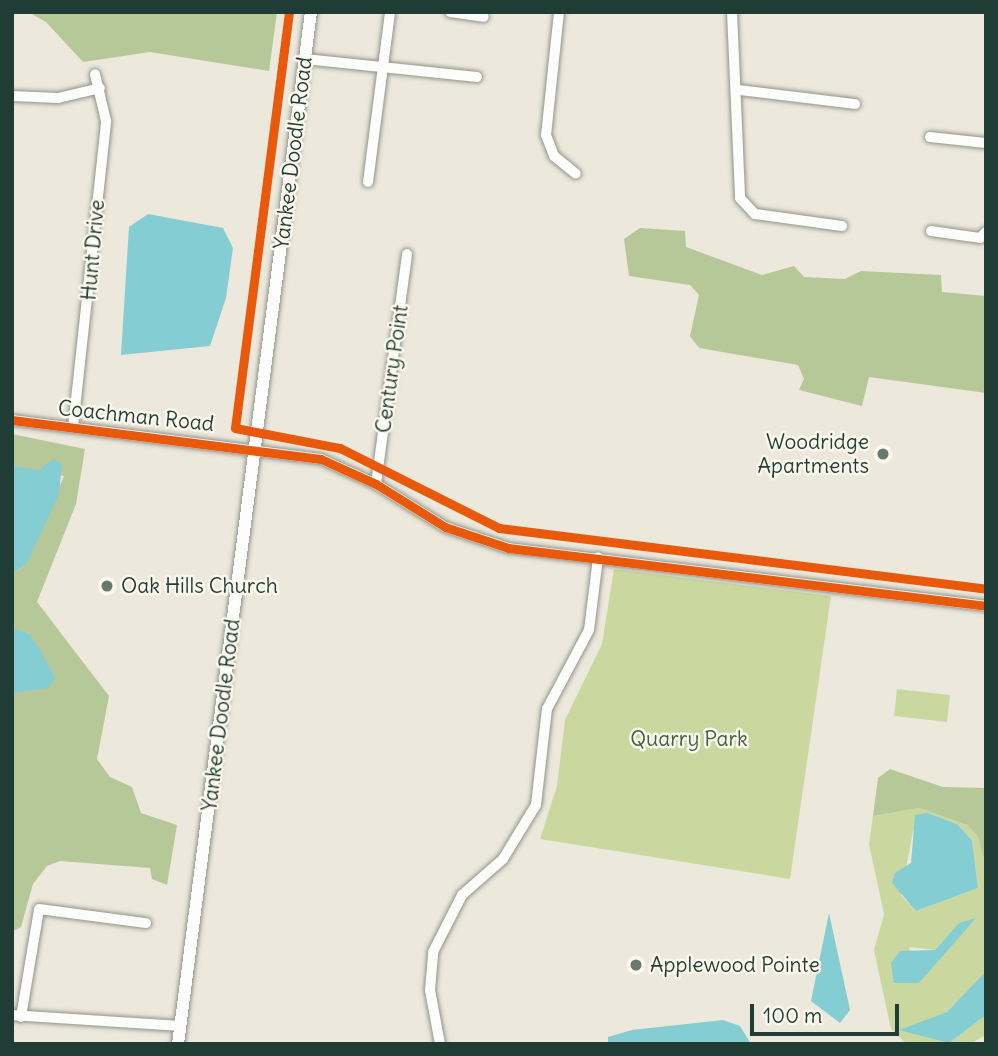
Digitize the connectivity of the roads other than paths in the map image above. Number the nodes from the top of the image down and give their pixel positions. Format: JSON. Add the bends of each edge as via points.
{"nodes":[{"id":1,"x":311,"y":12,"type":"edge"},
{"id":2,"x":390,"y":12,"type":"edge"},
{"id":3,"x":450,"y":12,"type":"edge"},
{"id":4,"x":559,"y":12,"type":"edge"},
{"id":5,"x":732,"y":12,"type":"edge"},
{"id":6,"x":484,"y":17,"type":"dead end"},
{"id":7,"x":305,"y":59,"type":"junction"},
{"id":8,"x":383,"y":69,"type":"junction"},
{"id":9,"x":95,"y":74,"type":"dead end"},
{"id":10,"x":477,"y":77,"type":"dead end"},
{"id":11,"x":100,"y":88,"type":"junction"},
{"id":12,"x":739,"y":90,"type":"junction"},
{"id":13,"x":12,"y":96,"type":"edge"},
{"id":14,"x":855,"y":104,"type":"dead end"},
{"id":15,"x":930,"y":137,"type":"dead end"},
{"id":16,"x":986,"y":143,"type":"edge"},
{"id":17,"x":576,"y":174,"type":"dead end"},
{"id":18,"x":368,"y":182,"type":"dead end"},
{"id":19,"x":842,"y":226,"type":"dead end"},
{"id":20,"x":931,"y":231,"type":"dead end"},
{"id":21,"x":986,"y":232,"type":"edge"},
{"id":22,"x":407,"y":254,"type":"dead end"},
{"id":23,"x":12,"y":420,"type":"edge"},
{"id":24,"x":73,"y":427,"type":"junction"},
{"id":25,"x":256,"y":447,"type":"junction"},
{"id":26,"x":376,"y":484,"type":"junction"},
{"id":27,"x":598,"y":558,"type":"junction"},
{"id":28,"x":986,"y":606,"type":"edge"},
{"id":29,"x":146,"y":923,"type":"dead end"},
{"id":30,"x":17,"y":1016,"type":"edge"},
{"id":31,"x":180,"y":1026,"type":"junction"},
{"id":32,"x":178,"y":1044,"type":"edge"},
{"id":33,"x":440,"y":1044,"type":"edge"}],
"edges":[{"from":1,"to":7,"type":"main road","name":"Yankee Doodle Road"},
{"from":2,"to":8,"type":"street"},
{"from":3,"to":6,"type":"street"},
{"from":4,"to":17,"type":"street","via":[[545,135],[554,156]]},
{"from":5,"to":12,"type":"street","via":[[729,52]]},
{"from":7,"to":8,"type":"street"},
{"from":7,"to":25,"type":"main road","name":"Yankee Doodle Road"},
{"from":8,"to":10,"type":"street"},
{"from":8,"to":18,"type":"street"},
{"from":9,"to":11,"type":"street","name":"Hunt Drive"},
{"from":11,"to":13,"type":"street","via":[[58,98]]},
{"from":11,"to":24,"type":"street","name":"Hunt Drive","via":[[106,121]]},
{"from":12,"to":14,"type":"street"},
{"from":12,"to":19,"type":"street","via":[[740,198],[755,214]]},
{"from":15,"to":16,"type":"street"},
{"from":20,"to":21,"type":"street","via":[[980,238]]},
{"from":22,"to":26,"type":"street","name":"Century Point"},
{"from":23,"to":24,"type":"street","name":"Coachman Road"},
{"from":24,"to":25,"type":"street","name":"Coachman Road"},
{"from":25,"to":26,"type":"street","name":"Coachman Road","via":[[321,459]]},
{"from":25,"to":31,"type":"main road","name":"Yankee Doodle Road"},
{"from":26,"to":27,"type":"street","name":"Coachman Road","via":[[445,527],[508,548]]},
{"from":27,"to":28,"type":"street","name":"Coachman Road"},
{"from":27,"to":33,"type":"street","via":[[589,629],[547,709],[532,814],[503,859],[462,895],[433,952],[429,990]]},
{"from":29,"to":30,"type":"street","via":[[39,909]]},
{"from":30,"to":31,"type":"street"},
{"from":31,"to":32,"type":"main road","name":"Yankee Doodle Road"}]}
